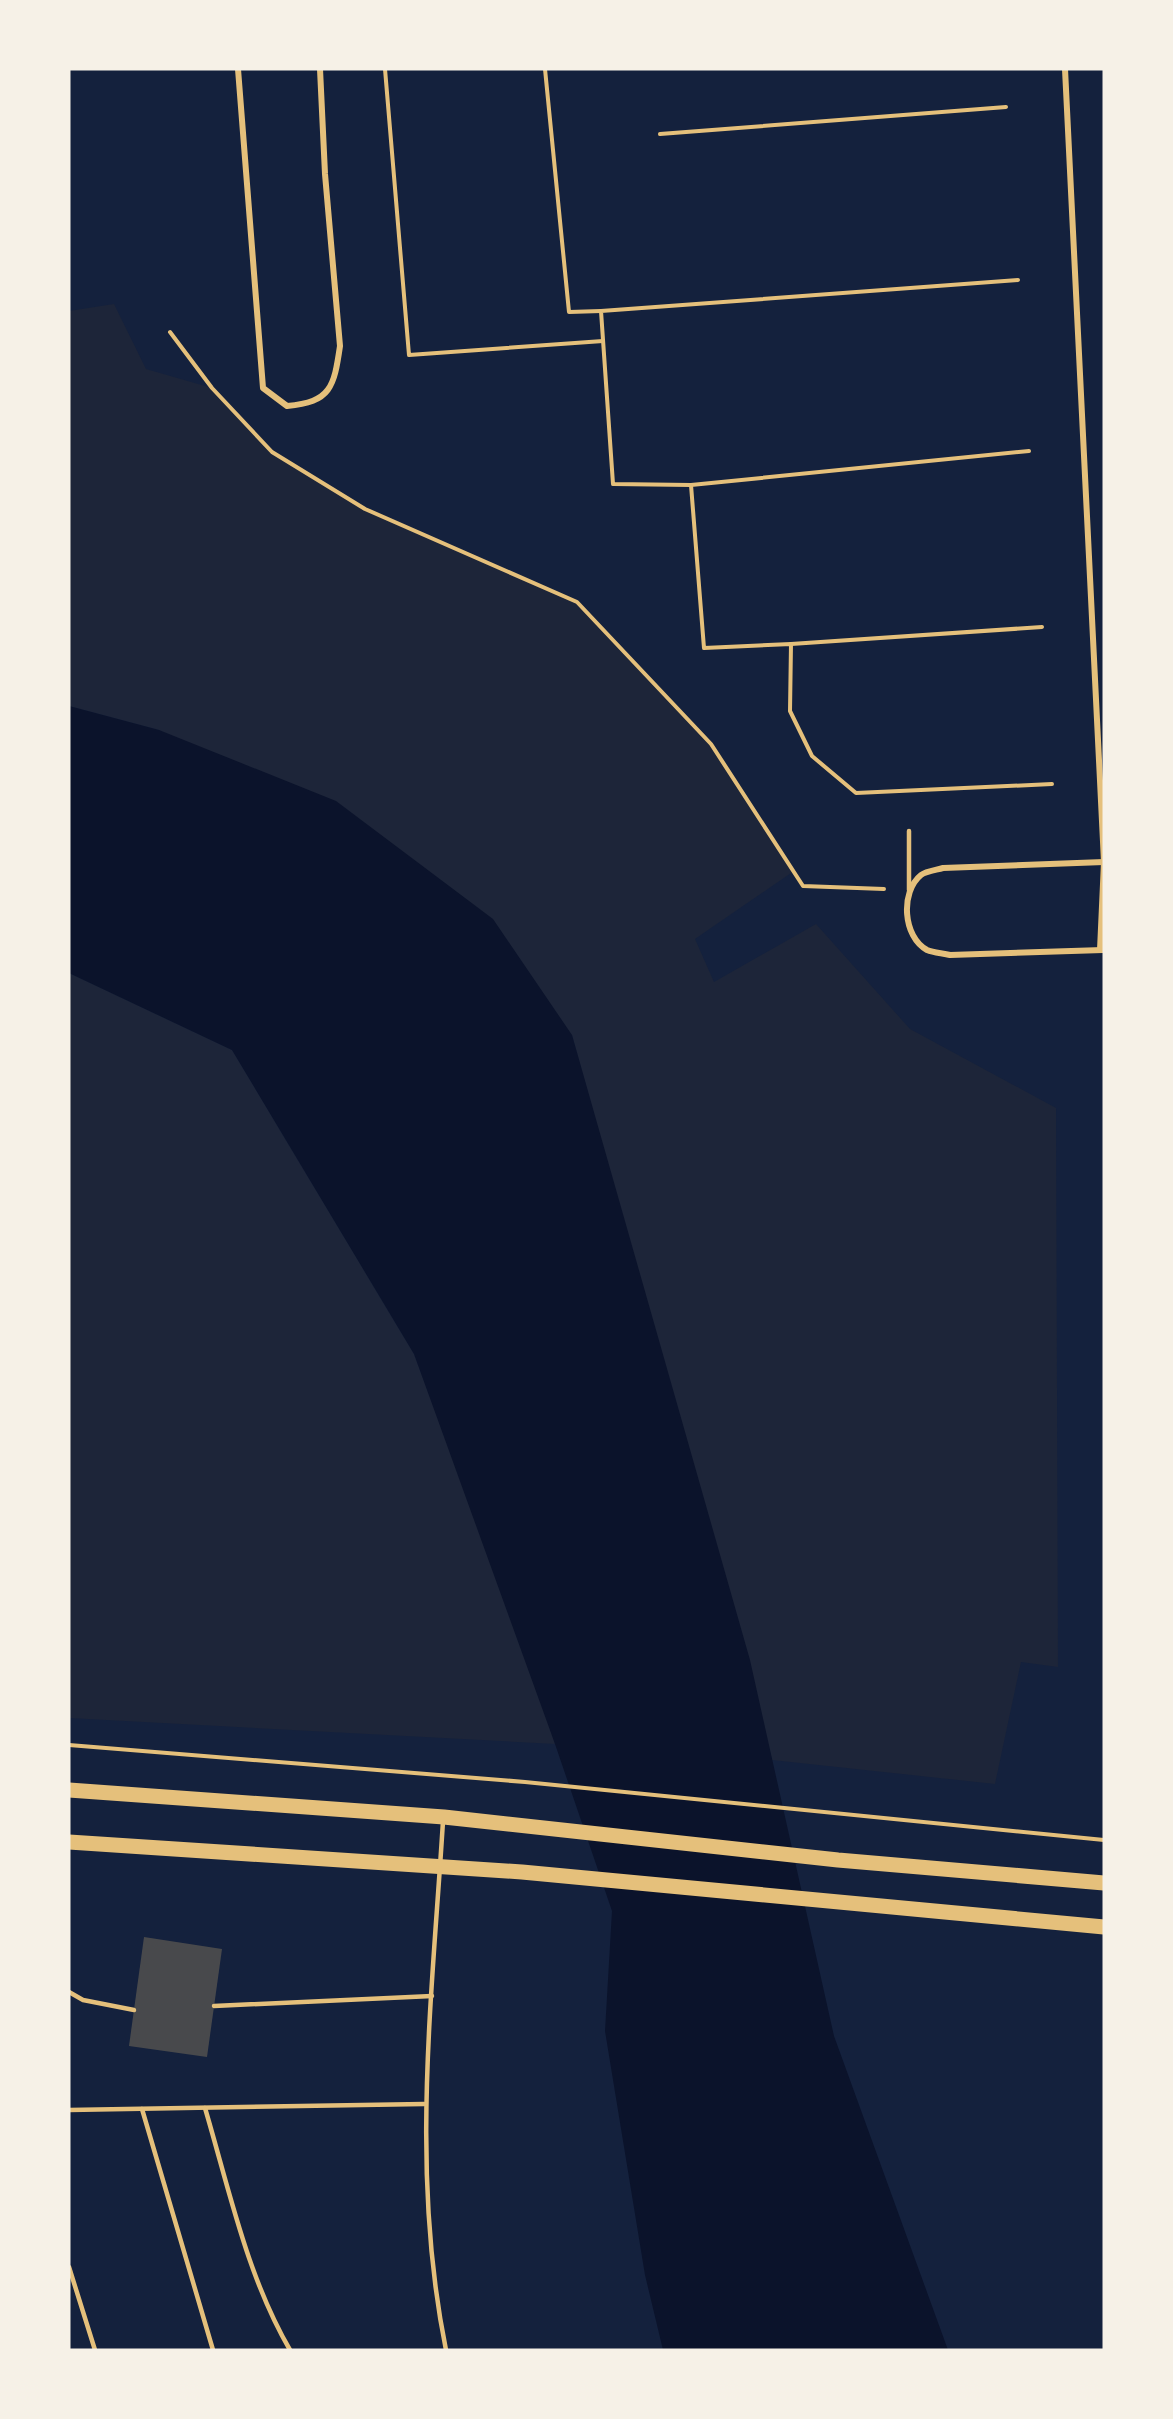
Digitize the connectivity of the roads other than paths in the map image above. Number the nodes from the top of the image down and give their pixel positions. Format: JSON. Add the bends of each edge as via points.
{"nodes":[{"id":1,"x":238,"y":69,"type":"edge"},
{"id":2,"x":320,"y":69,"type":"edge"},
{"id":3,"x":1065,"y":69,"type":"edge"},
{"id":4,"x":909,"y":831,"type":"dead end"},
{"id":5,"x":1104,"y":862,"type":"edge"},
{"id":6,"x":909,"y":890,"type":"junction"},
{"id":7,"x":1102,"y":950,"type":"edge"},
{"id":8,"x":69,"y":1790,"type":"edge"},
{"id":9,"x":444,"y":1817,"type":"junction"},
{"id":10,"x":69,"y":1842,"type":"edge"},
{"id":11,"x":440,"y":1868,"type":"junction"},
{"id":12,"x":1104,"y":1883,"type":"edge"},
{"id":13,"x":1104,"y":1927,"type":"edge"},
{"id":14,"x":69,"y":1992,"type":"edge"},
{"id":15,"x":432,"y":1996,"type":"junction"},
{"id":16,"x":214,"y":2006,"type":"dead end"},
{"id":17,"x":134,"y":2010,"type":"dead end"},
{"id":18,"x":424,"y":2104,"type":"junction"},
{"id":19,"x":205,"y":2108,"type":"junction"},
{"id":20,"x":142,"y":2109,"type":"junction"},
{"id":21,"x":69,"y":2110,"type":"edge"},
{"id":22,"x":69,"y":2267,"type":"edge"},
{"id":23,"x":95,"y":2350,"type":"edge"},
{"id":24,"x":213,"y":2350,"type":"edge"},
{"id":25,"x":290,"y":2350,"type":"edge"},
{"id":26,"x":446,"y":2350,"type":"edge"}],
"edges":[{"from":1,"to":2,"type":"street","via":[[263,388],[287,406],[311,404],[327,392],[336,372],[340,346],[324,174]]},
{"from":3,"to":5,"type":"street"},
{"from":4,"to":6,"type":"lane"},
{"from":5,"to":6,"type":"street","via":[[943,868],[922,874]]},
{"from":5,"to":7,"type":"street"},
{"from":6,"to":7,"type":"street","via":[[907,914],[914,937],[927,949],[950,955]]},
{"from":8,"to":9,"type":"main road"},
{"from":9,"to":11,"type":"lane"},
{"from":9,"to":12,"type":"main road","via":[[838,1860]]},
{"from":10,"to":11,"type":"main road"},
{"from":11,"to":13,"type":"main road","via":[[522,1872]]},
{"from":11,"to":15,"type":"lane"},
{"from":14,"to":17,"type":"lane","via":[[83,2000]]},
{"from":15,"to":16,"type":"lane"},
{"from":15,"to":18,"type":"lane"},
{"from":18,"to":19,"type":"lane"},
{"from":18,"to":26,"type":"lane","via":[[427,2214]]},
{"from":19,"to":20,"type":"lane"},
{"from":19,"to":25,"type":"lane","via":[[253,2270]]},
{"from":20,"to":21,"type":"lane"},
{"from":20,"to":24,"type":"lane"},
{"from":22,"to":23,"type":"lane"}]}
